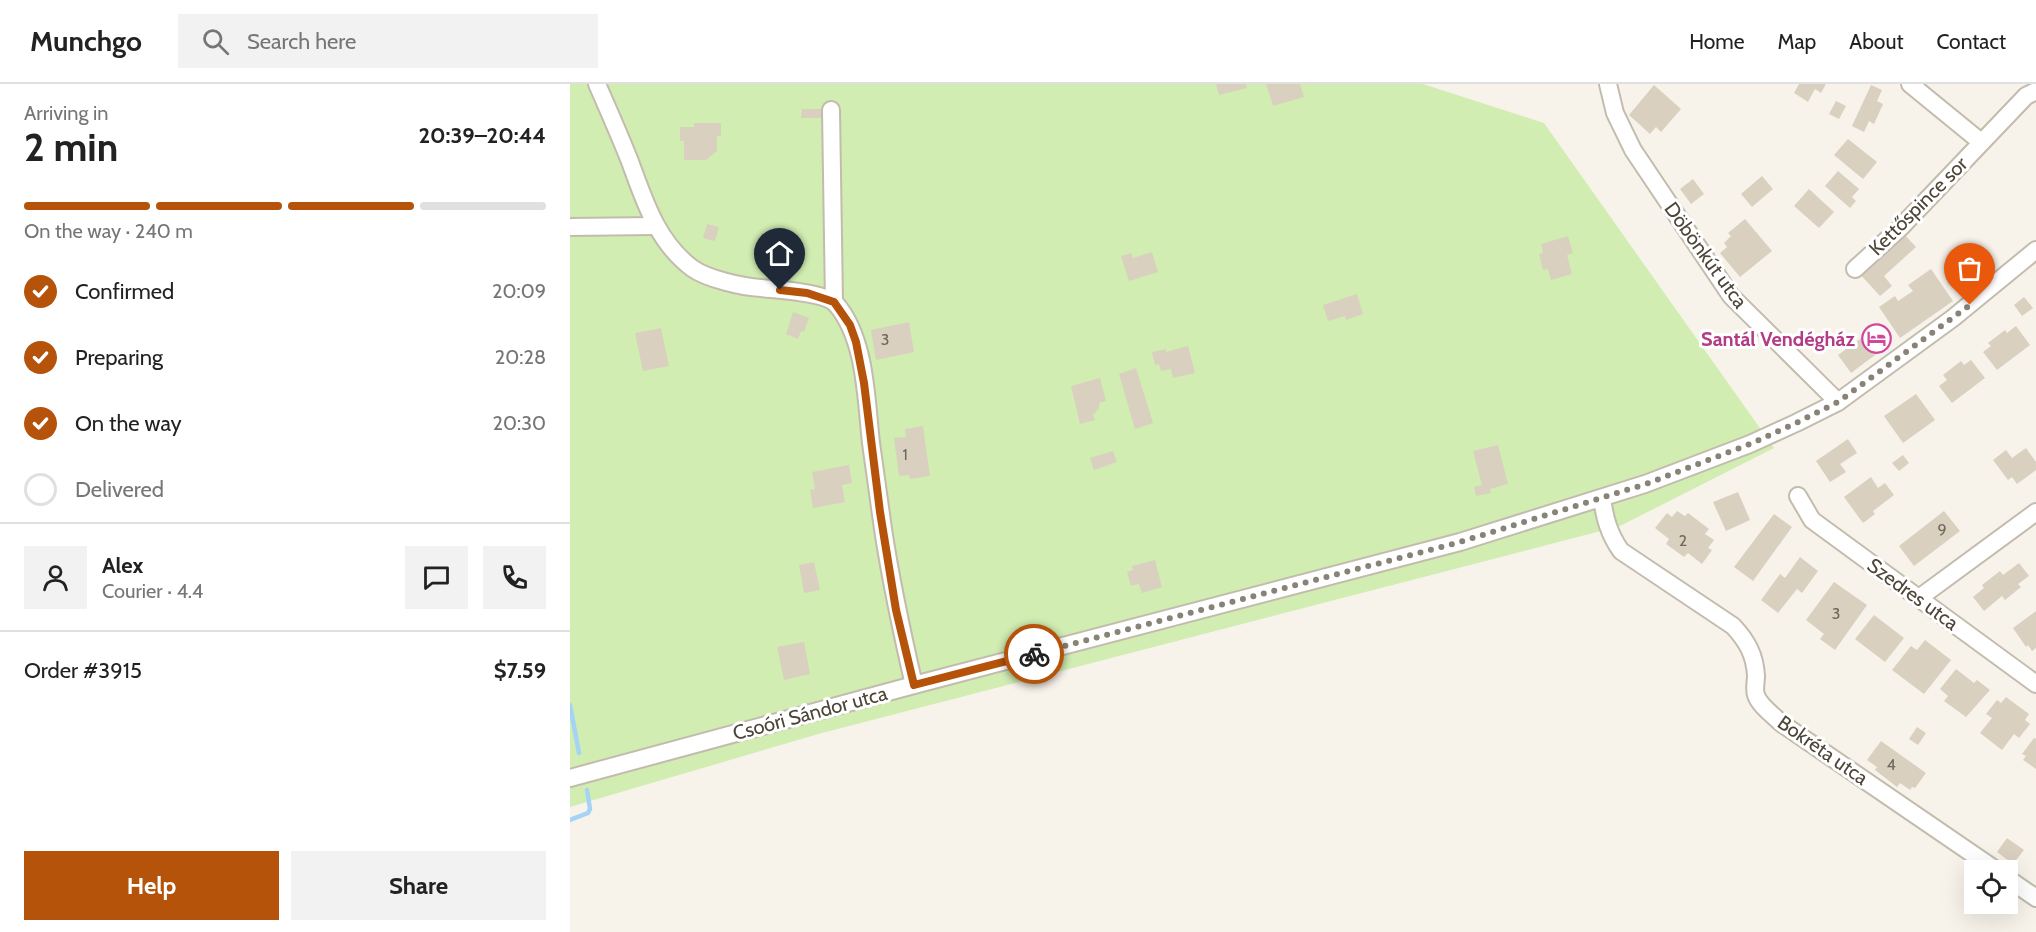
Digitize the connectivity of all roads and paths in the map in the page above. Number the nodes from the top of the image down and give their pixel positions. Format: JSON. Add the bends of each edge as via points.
{"nodes":[{"id":1,"x":597,"y":84,"type":"edge"},
{"id":2,"x":1608,"y":84,"type":"edge"},
{"id":3,"x":1910,"y":84,"type":"edge"},
{"id":4,"x":2036,"y":91,"type":"edge"},
{"id":5,"x":831,"y":110,"type":"dead end"},
{"id":6,"x":1981,"y":142,"type":"junction"},
{"id":7,"x":655,"y":226,"type":"junction"},
{"id":8,"x":570,"y":227,"type":"edge"},
{"id":9,"x":2036,"y":250,"type":"edge"},
{"id":10,"x":1855,"y":268,"type":"dead end"},
{"id":11,"x":834,"y":302,"type":"junction"},
{"id":12,"x":1838,"y":402,"type":"junction"},
{"id":13,"x":1798,"y":496,"type":"dead end"},
{"id":14,"x":1602,"y":499,"type":"junction"},
{"id":15,"x":2036,"y":512,"type":"edge"},
{"id":16,"x":1919,"y":598,"type":"junction"},
{"id":17,"x":2036,"y":684,"type":"edge"},
{"id":18,"x":914,"y":685,"type":"junction"},
{"id":19,"x":570,"y":778,"type":"edge"},
{"id":20,"x":1981,"y":860,"type":"edge"},
{"id":21,"x":2018,"y":886,"type":"edge"},
{"id":22,"x":2036,"y":898,"type":"edge"}],
"edges":[{"from":1,"to":7,"type":"street"},
{"from":2,"to":12,"type":"street","name":"Döbönkút utca","via":[[1615,112],[1634,150],[1731,296]]},
{"from":3,"to":6,"type":"street","name":"Kettőspince sor"},
{"from":4,"to":6,"type":"street","name":"Kettőspince sor","via":[[2026,96]]},
{"from":5,"to":11,"type":"street"},
{"from":6,"to":10,"type":"street","name":"Kettőspince sor","via":[[1901,227]]},
{"from":7,"to":8,"type":"street"},
{"from":7,"to":11,"type":"street","via":[[671,248],[704,275],[756,288],[807,293]]},
{"from":9,"to":12,"type":"street","name":"Csoóri Sándor utca","via":[[1953,318]]},
{"from":11,"to":18,"type":"street","via":[[856,342],[896,610]]},
{"from":12,"to":14,"type":"street","name":"Csoóri Sándor utca","via":[[1750,444]]},
{"from":13,"to":16,"type":"street","name":"Szedres utca","via":[[1812,520]]},
{"from":14,"to":18,"type":"street","name":"Csoóri Sándor utca","via":[[1460,542]]},
{"from":14,"to":20,"type":"street","name":"Bokréta utca","via":[[1605,523],[1621,551],[1743,636],[1754,659],[1756,695],[1766,709]]},
{"from":15,"to":16,"type":"street"},
{"from":16,"to":17,"type":"street","name":"Szedres utca"},
{"from":18,"to":19,"type":"street","name":"Csoóri Sándor utca"},
{"from":21,"to":22,"type":"street"}]}
